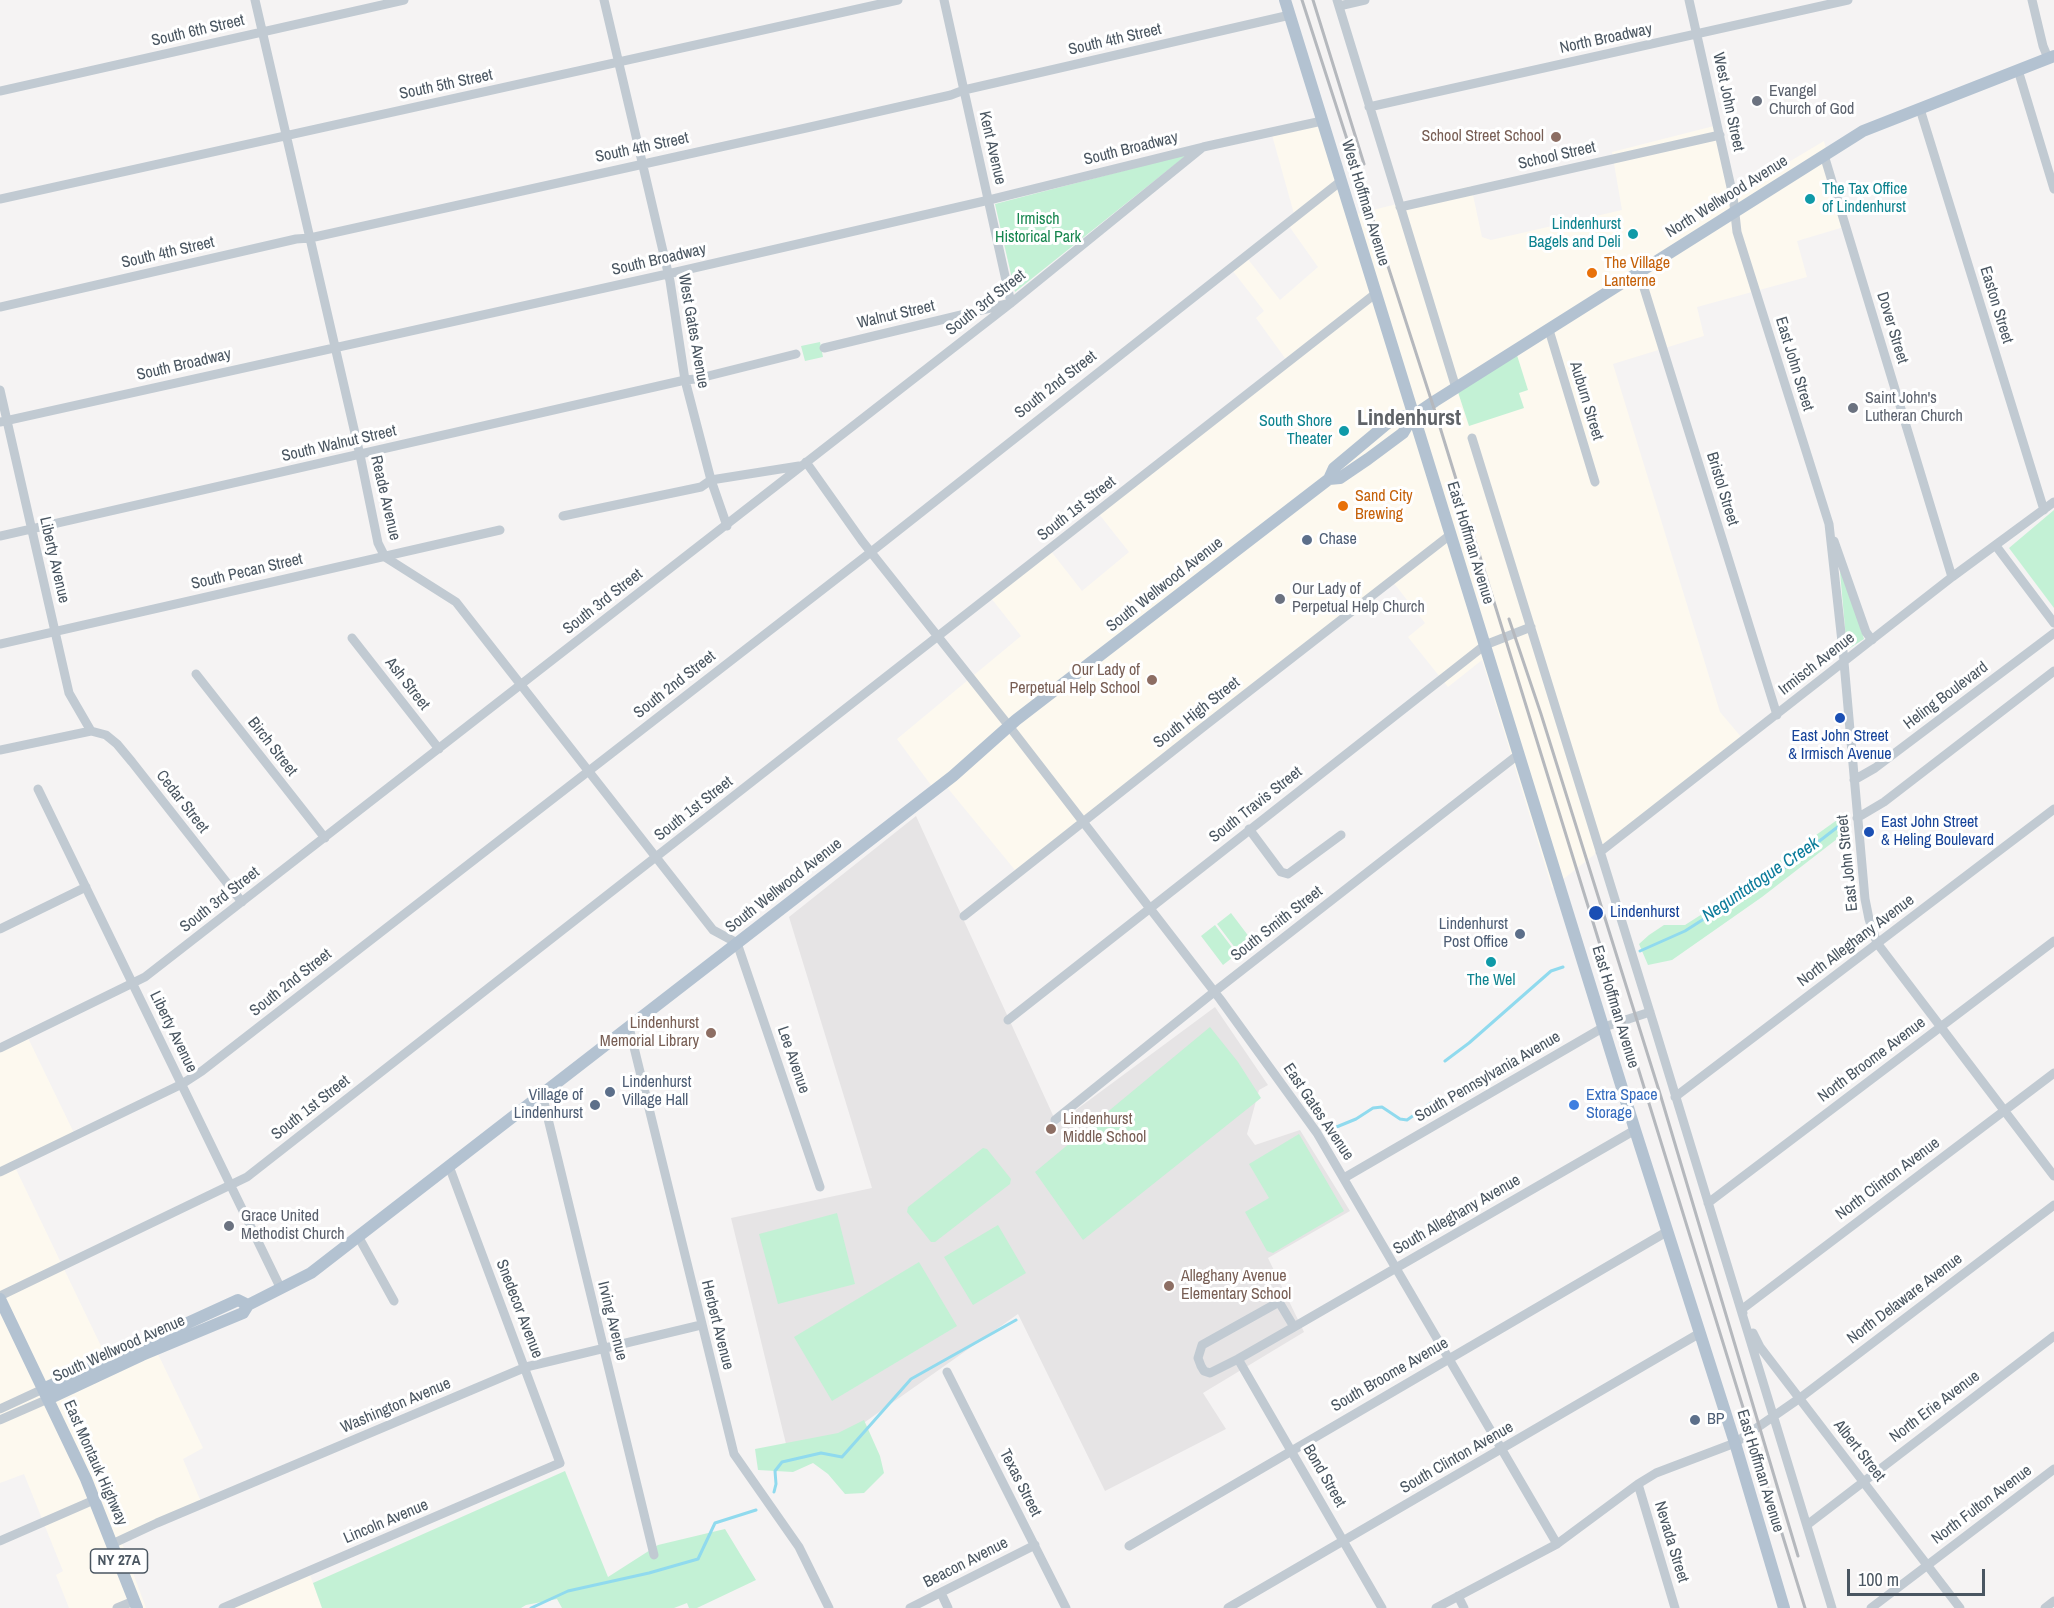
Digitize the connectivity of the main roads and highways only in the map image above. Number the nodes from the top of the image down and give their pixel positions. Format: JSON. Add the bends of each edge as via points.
{"nodes":[{"id":1,"x":1285,"y":0,"type":"edge"},
{"id":2,"x":2051,"y":57,"type":"edge"},
{"id":3,"x":1435,"y":400,"type":"joint"},
{"id":4,"x":1413,"y":416,"type":"junction"},
{"id":5,"x":0,"y":1297,"type":"edge"},
{"id":6,"x":46,"y":1394,"type":"junction"},
{"id":7,"x":136,"y":1604,"type":"edge"},
{"id":8,"x":1784,"y":1608,"type":"edge"}],
"edges":[{"from":1,"to":4,"type":"main road","name":"West Hoffman Avenue"},
{"from":2,"to":3,"type":"main road","name":"North Wellwood Avenue","via":[[1863,131]]},
{"from":3,"to":4,"type":"main road","name":"South Wellwood Avenue"},
{"from":4,"to":6,"type":"main road","name":"South Wellwood Avenue","via":[[1403,433],[1352,471],[1329,479],[311,1273],[248,1305],[243,1313]]},
{"from":4,"to":8,"type":"main road","name":"East Hoffman Avenue"},
{"from":5,"to":6,"type":"main road","number":"NY 27A"},
{"from":6,"to":7,"type":"main road","name":"East Montauk Highway","number":"NY 27A"}]}
